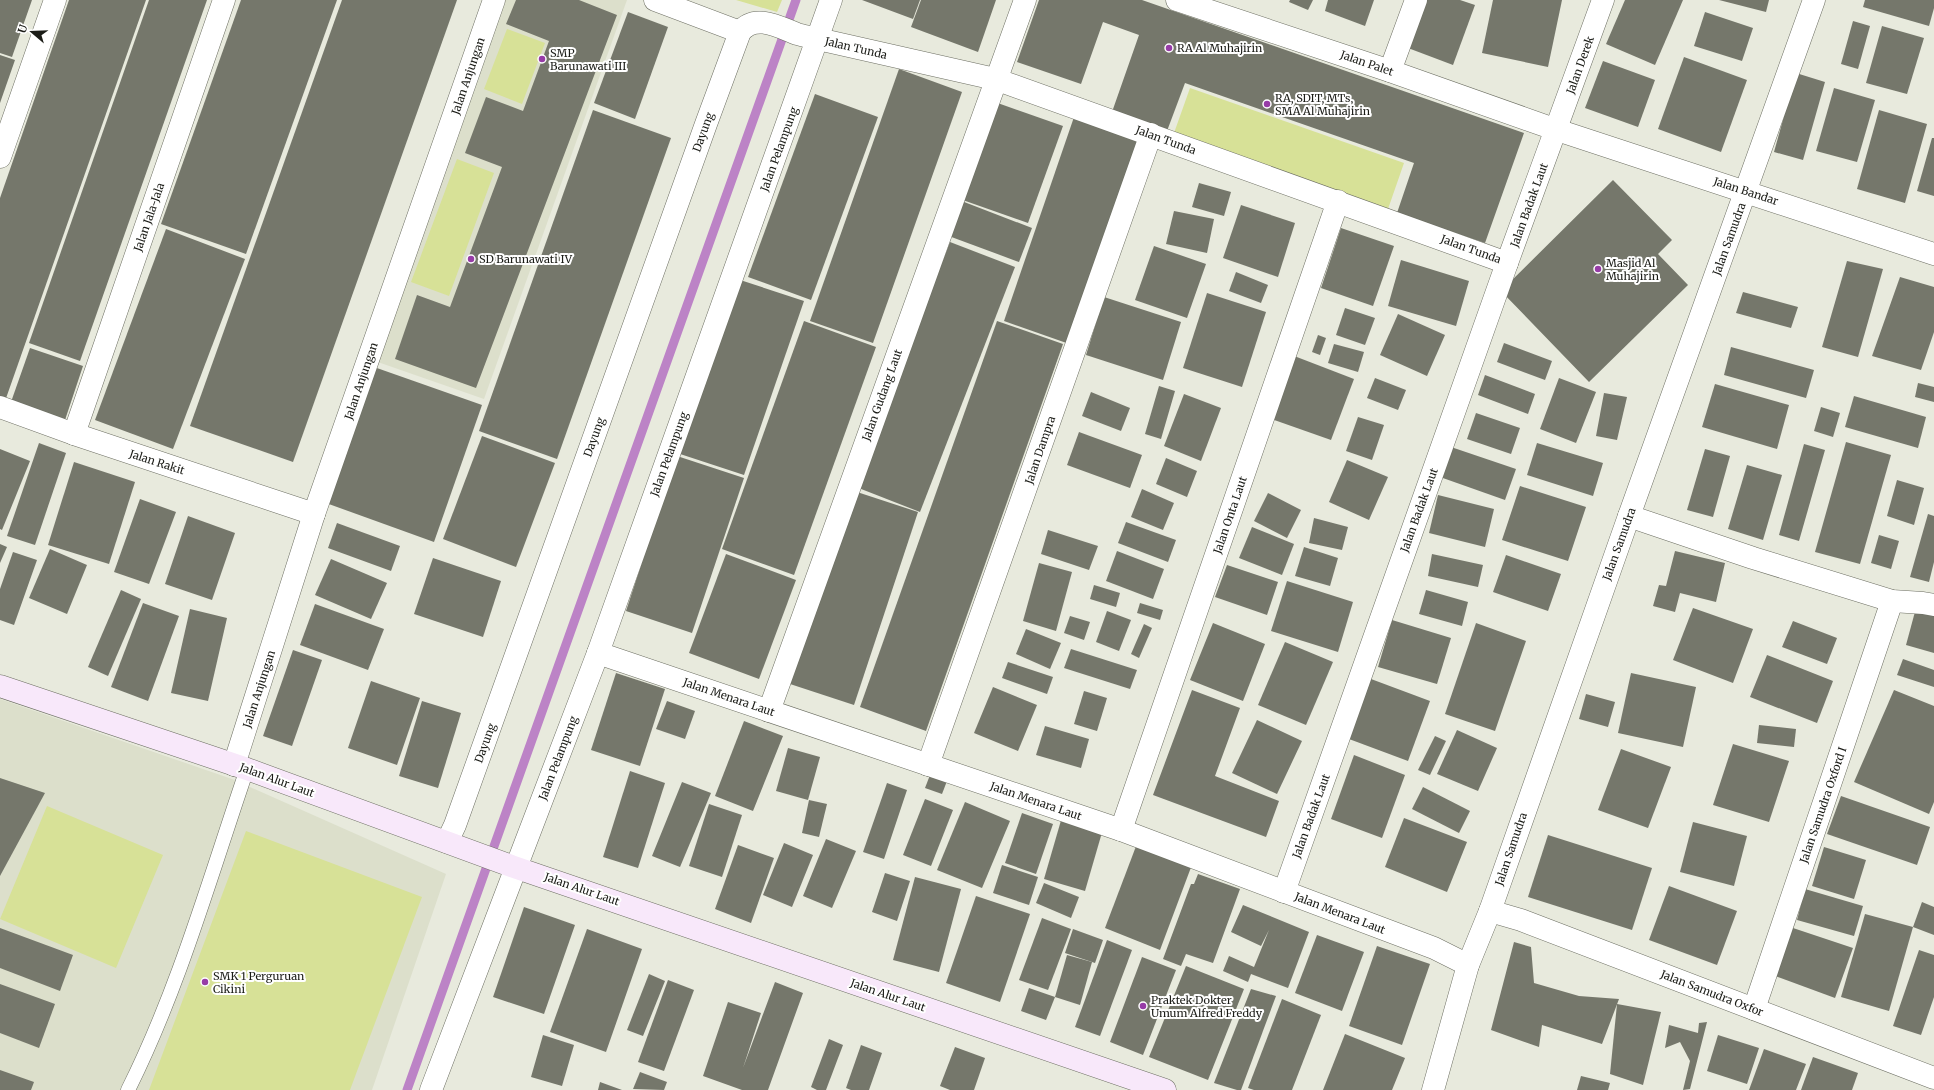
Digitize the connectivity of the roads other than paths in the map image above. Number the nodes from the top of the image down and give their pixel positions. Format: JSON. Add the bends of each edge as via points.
{"nodes":[{"id":1,"x":55,"y":0,"type":"edge"},
{"id":2,"x":224,"y":0,"type":"edge"},
{"id":3,"x":494,"y":0,"type":"edge"},
{"id":4,"x":655,"y":0,"type":"edge"},
{"id":5,"x":831,"y":0,"type":"edge"},
{"id":6,"x":1025,"y":0,"type":"edge"},
{"id":7,"x":1177,"y":0,"type":"edge"},
{"id":8,"x":1416,"y":0,"type":"edge"},
{"id":9,"x":1603,"y":0,"type":"edge"},
{"id":10,"x":1814,"y":0,"type":"edge"},
{"id":11,"x":1229,"y":8,"type":"edge"},
{"id":12,"x":740,"y":32,"type":"junction"},
{"id":13,"x":808,"y":37,"type":"junction"},
{"id":14,"x":1390,"y":71,"type":"junction"},
{"id":15,"x":995,"y":79,"type":"junction"},
{"id":16,"x":1557,"y":130,"type":"junction"},
{"id":17,"x":1151,"y":134,"type":"junction"},
{"id":18,"x":0,"y":157,"type":"edge"},
{"id":19,"x":1746,"y":191,"type":"junction"},
{"id":20,"x":1338,"y":201,"type":"junction"},
{"id":21,"x":1934,"y":254,"type":"edge"},
{"id":22,"x":1507,"y":263,"type":"junction"},
{"id":23,"x":0,"y":407,"type":"edge"},
{"id":24,"x":74,"y":434,"type":"junction"},
{"id":25,"x":314,"y":514,"type":"junction"},
{"id":26,"x":1629,"y":516,"type":"junction"},
{"id":27,"x":1892,"y":601,"type":"junction"},
{"id":28,"x":1934,"y":606,"type":"edge"},
{"id":29,"x":598,"y":653,"type":"junction"},
{"id":30,"x":0,"y":686,"type":"edge"},
{"id":31,"x":769,"y":711,"type":"junction"},
{"id":32,"x":928,"y":765,"type":"junction"},
{"id":33,"x":240,"y":767,"type":"junction"},
{"id":34,"x":1121,"y":830,"type":"junction"},
{"id":35,"x":452,"y":844,"type":"junction"},
{"id":36,"x":516,"y":867,"type":"junction"},
{"id":37,"x":1284,"y":892,"type":"junction"},
{"id":38,"x":1490,"y":911,"type":"junction"},
{"id":39,"x":1468,"y":965,"type":"junction"},
{"id":40,"x":1754,"y":1009,"type":"junction"},
{"id":41,"x":1934,"y":1078,"type":"edge"},
{"id":42,"x":437,"y":1088,"type":"edge"},
{"id":43,"x":128,"y":1090,"type":"edge"},
{"id":44,"x":1165,"y":1090,"type":"edge"},
{"id":45,"x":1433,"y":1090,"type":"edge"}],
"edges":[{"from":1,"to":18,"type":"street"},
{"from":2,"to":24,"type":"street","name":"Jalan Jala-Jala"},
{"from":3,"to":25,"type":"street","name":"Jalan Anjungan"},
{"from":4,"to":12,"type":"street"},
{"from":5,"to":13,"type":"street","name":"Jalan Pelampung"},
{"from":6,"to":15,"type":"street","name":"Jalan Gudang Laut"},
{"from":7,"to":11,"type":"street","name":"Jalan Palet"},
{"from":8,"to":14,"type":"street"},
{"from":9,"to":16,"type":"street","name":"Jalan Derek"},
{"from":10,"to":19,"type":"street","name":"Jalan Samudra"},
{"from":11,"to":14,"type":"street","name":"Jalan Palet"},
{"from":12,"to":13,"type":"street","name":"Jalan Tunda","via":[[753,23],[770,23]]},
{"from":12,"to":35,"type":"street","name":"Dayung","via":[[458,818]]},
{"from":13,"to":15,"type":"street","name":"Jalan Tunda"},
{"from":13,"to":29,"type":"street","name":"Jalan Pelampung"},
{"from":14,"to":16,"type":"street","name":"Jalan Palet"},
{"from":15,"to":17,"type":"street","name":"Jalan Tunda"},
{"from":15,"to":31,"type":"street","name":"Jalan Gudang Laut"},
{"from":16,"to":19,"type":"street","name":"Jalan Bandar"},
{"from":16,"to":22,"type":"street","name":"Jalan Badak Laut"},
{"from":17,"to":20,"type":"street","name":"Jalan Tunda"},
{"from":17,"to":32,"type":"street","name":"Jalan Dampra"},
{"from":19,"to":21,"type":"street","name":"Jalan Bandar"},
{"from":19,"to":26,"type":"street","name":"Jalan Samudra"},
{"from":20,"to":22,"type":"street","name":"Jalan Tunda"},
{"from":20,"to":34,"type":"street","name":"Jalan Onta Laut"},
{"from":22,"to":37,"type":"street","name":"Jalan Badak Laut"},
{"from":23,"to":24,"type":"street","name":"Jalan Rakit"},
{"from":24,"to":25,"type":"street","name":"Jalan Rakit"},
{"from":25,"to":33,"type":"street","name":"Jalan Anjungan"},
{"from":26,"to":27,"type":"street"},
{"from":26,"to":38,"type":"street","name":"Jalan Samudra"},
{"from":27,"to":28,"type":"street"},
{"from":27,"to":40,"type":"street","name":"Jalan Samudra Oxford I"},
{"from":29,"to":31,"type":"street","name":"Jalan Menara Laut"},
{"from":29,"to":36,"type":"street","name":"Jalan Pelampung"},
{"from":30,"to":33,"type":"street","name":"Jalan Alur Laut"},
{"from":31,"to":32,"type":"street","name":"Jalan Menara Laut"},
{"from":32,"to":34,"type":"street","name":"Jalan Menara Laut"},
{"from":33,"to":35,"type":"street","name":"Jalan Alur Laut"},
{"from":33,"to":43,"type":"lane","via":[[177,977],[151,1043]]},
{"from":34,"to":37,"type":"street","name":"Jalan Menara Laut"},
{"from":35,"to":36,"type":"street","name":"Jalan Alur Laut"},
{"from":36,"to":42,"type":"street","name":"Jalan Pelampung"},
{"from":36,"to":44,"type":"street","name":"Jalan Alur Laut"},
{"from":37,"to":39,"type":"street","name":"Jalan Menara Laut","via":[[1434,948]]},
{"from":38,"to":39,"type":"street","name":"Jalan Samudra"},
{"from":38,"to":40,"type":"street","name":"Jalan Samudra Oxfor","via":[[1521,920]]},
{"from":39,"to":45,"type":"street","name":"Jalan Samudra"},
{"from":40,"to":41,"type":"street","name":"Jalan Samudra Oxfor"}]}
